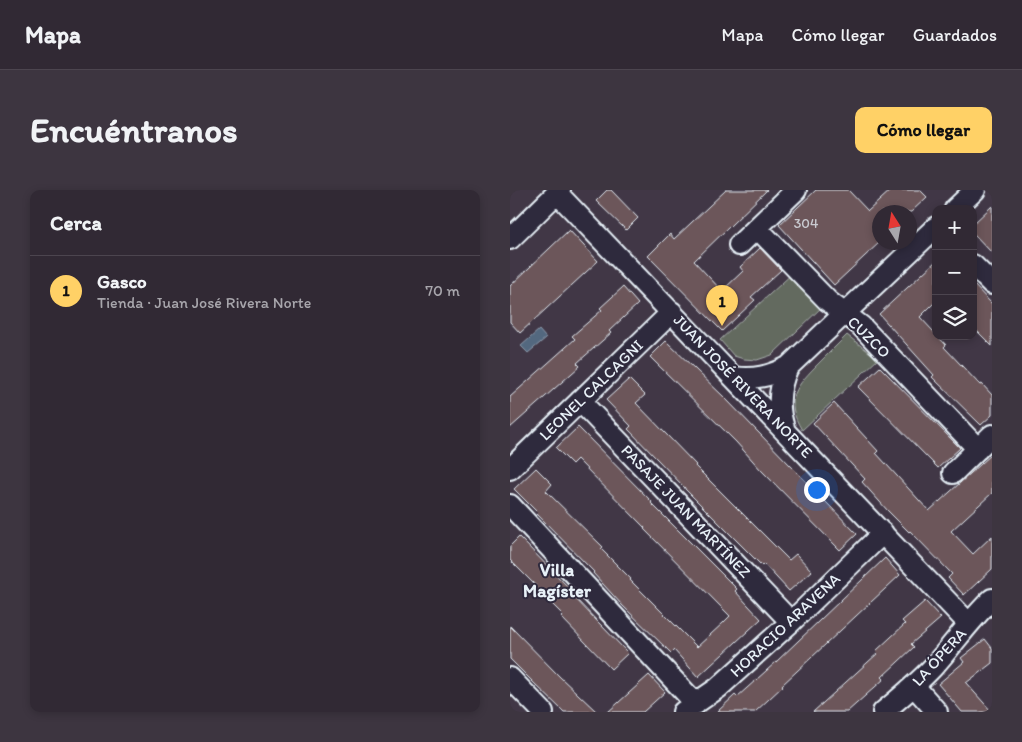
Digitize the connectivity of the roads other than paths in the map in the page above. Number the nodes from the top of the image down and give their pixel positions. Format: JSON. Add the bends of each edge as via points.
{"nodes":[{"id":1,"x":796,"y":190,"type":"edge"},
{"id":2,"x":975,"y":190,"type":"edge"},
{"id":3,"x":559,"y":191,"type":"edge"},
{"id":4,"x":959,"y":205,"type":"edge"},
{"id":5,"x":757,"y":228,"type":"junction"},
{"id":6,"x":932,"y":231,"type":"edge"},
{"id":7,"x":510,"y":239,"type":"edge"},
{"id":8,"x":739,"y":245,"type":"dead end"},
{"id":9,"x":977,"y":269,"type":"edge"},
{"id":10,"x":992,"y":284,"type":"edge"},
{"id":11,"x":672,"y":312,"type":"junction"},
{"id":12,"x":844,"y":313,"type":"junction"},
{"id":13,"x":788,"y":368,"type":"junction"},
{"id":14,"x":734,"y":377,"type":"junction"},
{"id":15,"x":580,"y":401,"type":"junction"},
{"id":16,"x":784,"y":428,"type":"junction"},
{"id":17,"x":985,"y":442,"type":"edge"},
{"id":18,"x":510,"y":468,"type":"edge"},
{"id":19,"x":953,"y":473,"type":"dead end"},
{"id":20,"x":510,"y":505,"type":"edge"},
{"id":21,"x":882,"y":533,"type":"junction"},
{"id":22,"x":990,"y":605,"type":"edge"},
{"id":23,"x":791,"y":622,"type":"junction"},
{"id":24,"x":969,"y":624,"type":"junction"},
{"id":25,"x":510,"y":678,"type":"edge"},
{"id":26,"x":914,"y":686,"type":"junction"},
{"id":27,"x":690,"y":708,"type":"edge"},
{"id":28,"x":543,"y":712,"type":"edge"},
{"id":29,"x":883,"y":712,"type":"edge"},
{"id":30,"x":936,"y":712,"type":"edge"}],
"edges":[{"from":1,"to":5,"type":"street"},
{"from":2,"to":4,"type":"street"},
{"from":3,"to":7,"type":"street"},
{"from":3,"to":11,"type":"street","name":"JUAN JOSÉ RIVERA NORTE"},
{"from":5,"to":8,"type":"street"},
{"from":5,"to":12,"type":"street","name":"CUZCO","via":[[828,301]]},
{"from":6,"to":12,"type":"street"},
{"from":9,"to":10,"type":"street"},
{"from":11,"to":14,"type":"street","name":"JUAN JOSÉ RIVERA NORTE"},
{"from":11,"to":15,"type":"street","name":"LEONEL CALCAGNI"},
{"from":12,"to":13,"type":"street"},
{"from":12,"to":17,"type":"street","name":"CUZCO"},
{"from":13,"to":14,"type":"street","via":[[762,377]]},
{"from":13,"to":16,"type":"street","via":[[779,396]]},
{"from":14,"to":16,"type":"street","name":"JUAN JOSÉ RIVERA NORTE"},
{"from":15,"to":18,"type":"street","name":"LEONEL CALCAGNI"},
{"from":15,"to":23,"type":"street","name":"PASAJE JUAN MARTÍNEZ"},
{"from":16,"to":21,"type":"street","name":"JUAN JOSÉ RIVERA NORTE"},
{"from":17,"to":19,"type":"street"},
{"from":20,"to":27,"type":"street"},
{"from":21,"to":23,"type":"street","name":"HORACIO ARAVENA"},
{"from":21,"to":24,"type":"street","name":"JUAN JOSÉ RIVERA NORTE"},
{"from":22,"to":24,"type":"street","name":"LA ÓPERA"},
{"from":23,"to":27,"type":"street","name":"HORACIO ARAVENA","via":[[718,688]]},
{"from":24,"to":26,"type":"street","name":"LA ÓPERA"},
{"from":25,"to":28,"type":"street"},
{"from":26,"to":29,"type":"street","name":"LA ÓPERA"},
{"from":26,"to":30,"type":"street"}]}
